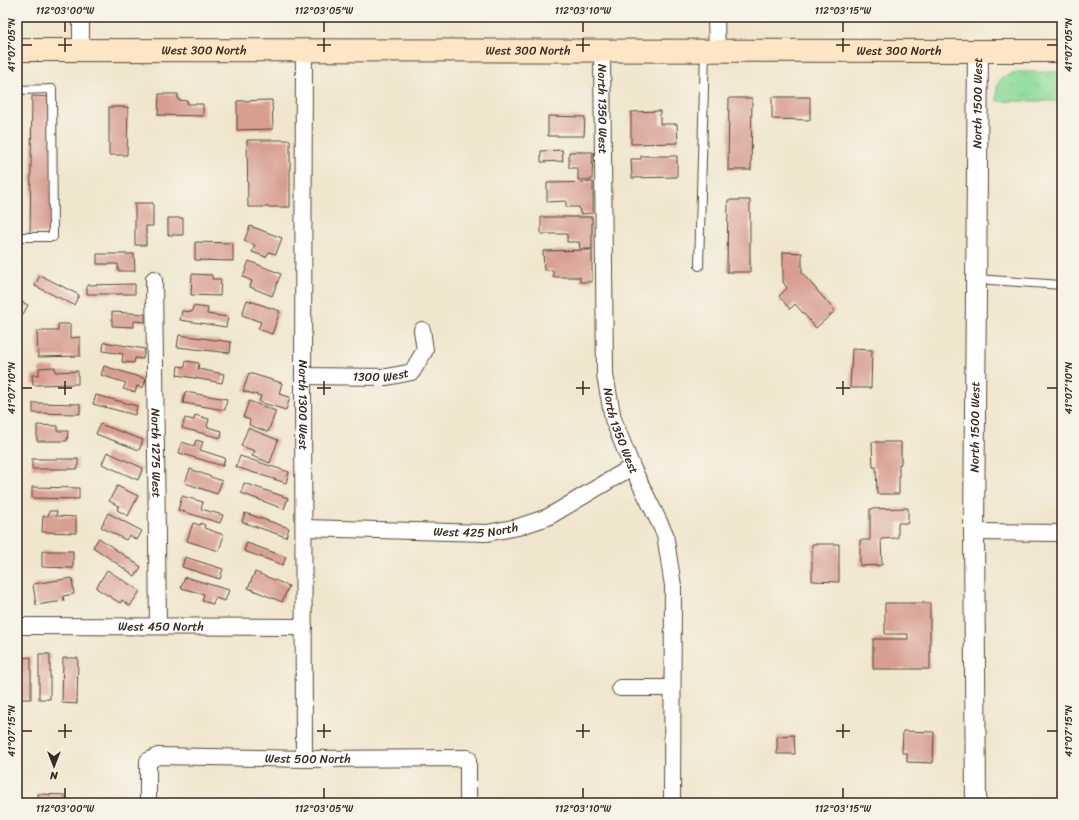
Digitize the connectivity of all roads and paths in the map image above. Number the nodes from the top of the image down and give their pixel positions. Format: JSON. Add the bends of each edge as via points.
{"nodes":[{"id":1,"x":81,"y":17,"type":"edge"},
{"id":2,"x":716,"y":17,"type":"edge"},
{"id":3,"x":17,"y":50,"type":"edge"},
{"id":4,"x":82,"y":50,"type":"junction"},
{"id":5,"x":304,"y":50,"type":"junction"},
{"id":6,"x":602,"y":50,"type":"junction"},
{"id":7,"x":711,"y":50,"type":"junction"},
{"id":8,"x":978,"y":50,"type":"junction"},
{"id":9,"x":1062,"y":51,"type":"edge"},
{"id":10,"x":17,"y":90,"type":"edge"},
{"id":11,"x":17,"y":237,"type":"edge"},
{"id":12,"x":699,"y":266,"type":"dead end"},
{"id":13,"x":154,"y":279,"type":"dead end"},
{"id":14,"x":976,"y":279,"type":"junction"},
{"id":15,"x":1062,"y":285,"type":"edge"},
{"id":16,"x":422,"y":330,"type":"dead end"},
{"id":17,"x":303,"y":376,"type":"junction"},
{"id":18,"x":632,"y":467,"type":"junction"},
{"id":19,"x":304,"y":528,"type":"junction"},
{"id":20,"x":974,"y":532,"type":"junction"},
{"id":21,"x":1062,"y":533,"type":"edge"},
{"id":22,"x":17,"y":626,"type":"edge"},
{"id":23,"x":158,"y":626,"type":"junction"},
{"id":24,"x":304,"y":626,"type":"junction"},
{"id":25,"x":620,"y":688,"type":"dead end"},
{"id":26,"x":672,"y":688,"type":"junction"},
{"id":27,"x":304,"y":759,"type":"junction"},
{"id":28,"x":148,"y":803,"type":"edge"},
{"id":29,"x":468,"y":803,"type":"edge"},
{"id":30,"x":672,"y":803,"type":"edge"},
{"id":31,"x":976,"y":803,"type":"edge"}],
"edges":[{"from":1,"to":4,"type":"street"},
{"from":2,"to":7,"type":"street"},
{"from":3,"to":4,"type":"main road","name":"West 300 North"},
{"from":4,"to":5,"type":"main road","name":"West 300 North"},
{"from":5,"to":6,"type":"main road","name":"West 300 North"},
{"from":5,"to":17,"type":"street","name":"North 1300 West"},
{"from":6,"to":7,"type":"main road","name":"West 300 North"},
{"from":6,"to":18,"type":"street","name":"North 1350 West","via":[[605,375],[613,419]]},
{"from":7,"to":8,"type":"main road","name":"West 300 North"},
{"from":7,"to":12,"type":"lane"},
{"from":8,"to":9,"type":"main road","name":"West 300 North"},
{"from":8,"to":14,"type":"street","name":"North 1500 West"},
{"from":10,"to":11,"type":"lane","via":[[52,89],[53,237]]},
{"from":13,"to":23,"type":"street","name":"North 1275 West"},
{"from":14,"to":15,"type":"lane"},
{"from":14,"to":20,"type":"street","name":"North 1500 West"},
{"from":16,"to":17,"type":"street","name":"1300 West","via":[[425,350],[412,372],[387,377]]},
{"from":17,"to":19,"type":"street","name":"North 1300 West"},
{"from":18,"to":19,"type":"street","name":"West 425 North","via":[[548,517],[487,533]]},
{"from":18,"to":26,"type":"street","name":"North 1350 West","via":[[664,534],[673,586]]},
{"from":19,"to":24,"type":"street","name":"North 1300 West"},
{"from":20,"to":21,"type":"street"},
{"from":20,"to":31,"type":"street","name":"North 1500 West"},
{"from":22,"to":23,"type":"street","name":"West 450 North"},
{"from":23,"to":24,"type":"street","name":"West 450 North"},
{"from":24,"to":27,"type":"street","name":"North 1300 West"},
{"from":25,"to":26,"type":"street"},
{"from":26,"to":30,"type":"street","name":"North 1350 West"},
{"from":27,"to":28,"type":"street","name":"West 500 North","via":[[158,756],[148,761]]},
{"from":27,"to":29,"type":"street","name":"West 500 North","via":[[468,758]]}]}
